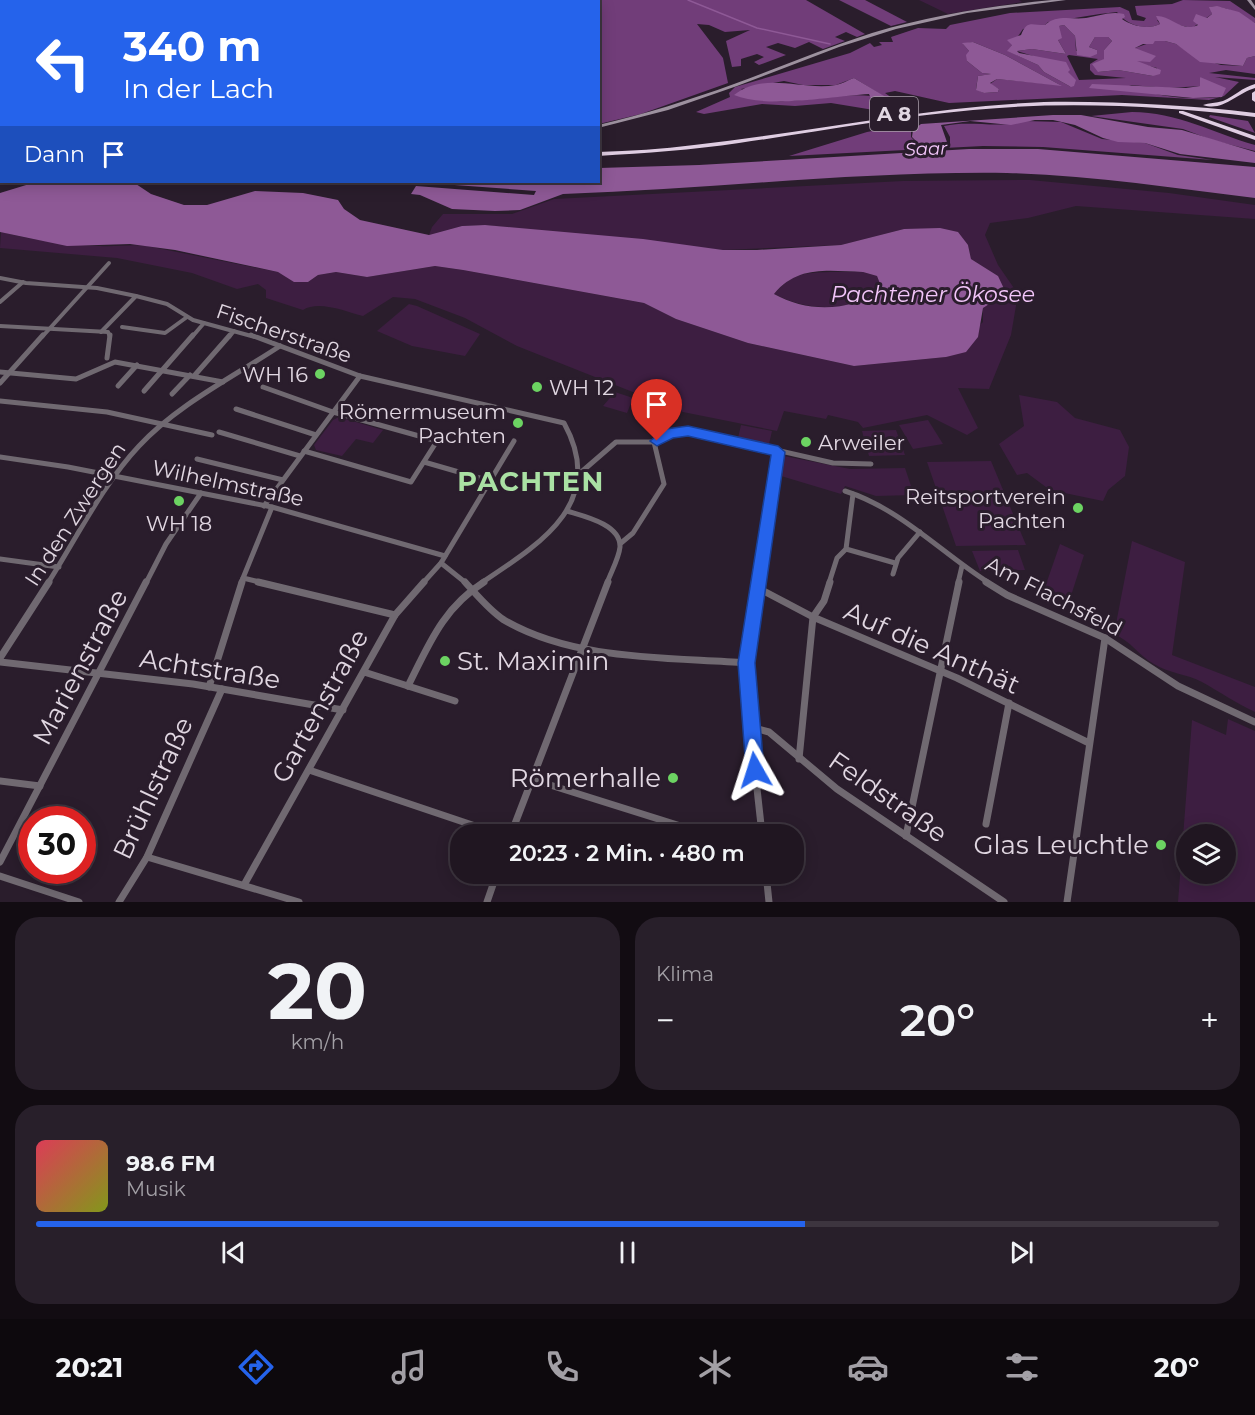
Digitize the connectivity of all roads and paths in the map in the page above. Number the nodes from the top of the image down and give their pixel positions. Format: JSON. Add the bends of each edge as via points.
{"nodes":[{"id":1,"x":1064,"y":0,"type":"edge"},
{"id":2,"x":1248,"y":0,"type":"edge"},
{"id":3,"x":1255,"y":9,"type":"edge"},
{"id":4,"x":1255,"y":86,"type":"edge"},
{"id":5,"x":1255,"y":93,"type":"edge"},
{"id":6,"x":1255,"y":100,"type":"edge"},
{"id":7,"x":1130,"y":104,"type":"junction"},
{"id":8,"x":1178,"y":104,"type":"junction"},
{"id":9,"x":1255,"y":114,"type":"edge"},
{"id":10,"x":600,"y":126,"type":"edge"},
{"id":11,"x":1255,"y":138,"type":"edge"},
{"id":12,"x":726,"y":143,"type":"junction"},
{"id":13,"x":600,"y":152,"type":"edge"},
{"id":14,"x":109,"y":263,"type":"dead end"},
{"id":15,"x":0,"y":278,"type":"edge"},
{"id":16,"x":23,"y":282,"type":"junction"},
{"id":17,"x":87,"y":286,"type":"junction"},
{"id":18,"x":136,"y":296,"type":"junction"},
{"id":19,"x":0,"y":302,"type":"edge"},
{"id":20,"x":187,"y":317,"type":"junction"},
{"id":21,"x":204,"y":323,"type":"junction"},
{"id":22,"x":0,"y":326,"type":"edge"},
{"id":23,"x":122,"y":327,"type":"dead end"},
{"id":24,"x":49,"y":329,"type":"junction"},
{"id":25,"x":234,"y":331,"type":"junction"},
{"id":26,"x":101,"y":332,"type":"junction"},
{"id":27,"x":280,"y":346,"type":"junction"},
{"id":28,"x":107,"y":358,"type":"dead end"},
{"id":29,"x":137,"y":365,"type":"junction"},
{"id":30,"x":164,"y":370,"type":"junction"},
{"id":31,"x":0,"y":372,"type":"edge"},
{"id":32,"x":9,"y":373,"type":"junction"},
{"id":33,"x":192,"y":375,"type":"junction"},
{"id":34,"x":360,"y":376,"type":"junction"},
{"id":35,"x":223,"y":382,"type":"junction"},
{"id":36,"x":0,"y":383,"type":"edge"},
{"id":37,"x":118,"y":386,"type":"dead end"},
{"id":38,"x":263,"y":387,"type":"dead end"},
{"id":39,"x":144,"y":391,"type":"dead end"},
{"id":40,"x":172,"y":394,"type":"dead end"},
{"id":41,"x":0,"y":401,"type":"edge"},
{"id":42,"x":236,"y":409,"type":"dead end"},
{"id":43,"x":333,"y":412,"type":"junction"},
{"id":44,"x":164,"y":423,"type":"junction"},
{"id":45,"x":219,"y":432,"type":"dead end"},
{"id":46,"x":212,"y":435,"type":"dead end"},
{"id":47,"x":316,"y":435,"type":"junction"},
{"id":48,"x":514,"y":441,"type":"dead end"},
{"id":49,"x":654,"y":442,"type":"junction"},
{"id":50,"x":778,"y":452,"type":"junction"},
{"id":51,"x":302,"y":454,"type":"junction"},
{"id":52,"x":0,"y":457,"type":"edge"},
{"id":53,"x":197,"y":459,"type":"dead end"},
{"id":54,"x":424,"y":462,"type":"junction"},
{"id":55,"x":871,"y":464,"type":"dead end"},
{"id":56,"x":579,"y":474,"type":"junction"},
{"id":57,"x":116,"y":476,"type":"junction"},
{"id":58,"x":283,"y":480,"type":"junction"},
{"id":59,"x":489,"y":481,"type":"junction"},
{"id":60,"x":845,"y":491,"type":"dead end"},
{"id":61,"x":201,"y":493,"type":"junction"},
{"id":62,"x":853,"y":494,"type":"junction"},
{"id":63,"x":264,"y":506,"type":"junction"},
{"id":64,"x":272,"y":507,"type":"junction"},
{"id":65,"x":567,"y":511,"type":"junction"},
{"id":66,"x":920,"y":532,"type":"junction"},
{"id":67,"x":621,"y":543,"type":"junction"},
{"id":68,"x":846,"y":549,"type":"junction"},
{"id":69,"x":0,"y":559,"type":"edge"},
{"id":70,"x":443,"y":560,"type":"junction"},
{"id":71,"x":895,"y":563,"type":"junction"},
{"id":72,"x":962,"y":566,"type":"junction"},
{"id":73,"x":58,"y":567,"type":"junction"},
{"id":74,"x":893,"y":574,"type":"dead end"},
{"id":75,"x":243,"y":578,"type":"junction"},
{"id":76,"x":473,"y":588,"type":"junction"},
{"id":77,"x":758,"y":588,"type":"junction"},
{"id":78,"x":395,"y":615,"type":"junction"},
{"id":79,"x":813,"y":617,"type":"junction"},
{"id":80,"x":1105,"y":638,"type":"junction"},
{"id":81,"x":580,"y":648,"type":"junction"},
{"id":82,"x":3,"y":651,"type":"edge"},
{"id":83,"x":0,"y":660,"type":"edge"},
{"id":84,"x":746,"y":663,"type":"junction"},
{"id":85,"x":941,"y":671,"type":"junction"},
{"id":86,"x":364,"y":672,"type":"junction"},
{"id":87,"x":99,"y":673,"type":"junction"},
{"id":88,"x":408,"y":686,"type":"junction"},
{"id":89,"x":209,"y":687,"type":"junction"},
{"id":90,"x":222,"y":689,"type":"junction"},
{"id":91,"x":455,"y":701,"type":"dead end"},
{"id":92,"x":1009,"y":704,"type":"junction"},
{"id":93,"x":343,"y":710,"type":"junction"},
{"id":94,"x":1255,"y":722,"type":"edge"},
{"id":95,"x":750,"y":727,"type":"junction"},
{"id":96,"x":1089,"y":743,"type":"junction"},
{"id":97,"x":799,"y":759,"type":"junction"},
{"id":98,"x":309,"y":770,"type":"junction"},
{"id":99,"x":531,"y":779,"type":"junction"},
{"id":100,"x":0,"y":781,"type":"edge"},
{"id":101,"x":40,"y":786,"type":"junction"},
{"id":102,"x":469,"y":824,"type":"edge"},
{"id":103,"x":515,"y":824,"type":"edge"},
{"id":104,"x":674,"y":824,"type":"edge"},
{"id":105,"x":761,"y":824,"type":"edge"},
{"id":106,"x":986,"y":824,"type":"dead end"},
{"id":107,"x":906,"y":836,"type":"junction"},
{"id":108,"x":147,"y":856,"type":"junction"},
{"id":109,"x":0,"y":862,"type":"edge"},
{"id":110,"x":0,"y":876,"type":"edge"},
{"id":111,"x":493,"y":884,"type":"edge"},
{"id":112,"x":767,"y":884,"type":"edge"},
{"id":113,"x":244,"y":885,"type":"junction"},
{"id":114,"x":79,"y":902,"type":"edge"},
{"id":115,"x":119,"y":902,"type":"edge"},
{"id":116,"x":299,"y":902,"type":"edge"},
{"id":117,"x":486,"y":902,"type":"edge"},
{"id":118,"x":769,"y":902,"type":"edge"},
{"id":119,"x":1004,"y":902,"type":"edge"},
{"id":120,"x":1066,"y":902,"type":"edge"}],
"edges":[{"from":1,"to":10,"type":"main road","via":[[1011,5],[886,30],[642,116]]},
{"from":2,"to":3,"type":"main road"},
{"from":4,"to":8,"type":"highway","via":[[1224,104]]},
{"from":5,"to":6,"type":"highway"},
{"from":7,"to":9,"type":"highway","number":"A 8"},
{"from":7,"to":11,"type":"highway","via":[[1187,113]]},
{"from":7,"to":12,"type":"highway","number":"A 8","via":[[1048,103],[974,108]]},
{"from":8,"to":9,"type":"highway","number":"A 8"},
{"from":8,"to":12,"type":"highway","number":"A 8","via":[[1076,99],[982,103]]},
{"from":12,"to":13,"type":"highway","number":"A 8"},
{"from":14,"to":17,"type":"street"},
{"from":15,"to":16,"type":"street","name":"Fischerstraße"},
{"from":16,"to":17,"type":"street","name":"Fischerstraße"},
{"from":16,"to":19,"type":"street"},
{"from":17,"to":18,"type":"street","name":"Fischerstraße"},
{"from":17,"to":24,"type":"street"},
{"from":18,"to":20,"type":"street","name":"Fischerstraße","via":[[167,304]]},
{"from":18,"to":26,"type":"street"},
{"from":20,"to":21,"type":"street","name":"Fischerstraße"},
{"from":20,"to":23,"type":"street","via":[[165,333]]},
{"from":21,"to":25,"type":"street","name":"Fischerstraße"},
{"from":21,"to":30,"type":"street"},
{"from":22,"to":24,"type":"street"},
{"from":24,"to":26,"type":"street"},
{"from":24,"to":32,"type":"street"},
{"from":25,"to":27,"type":"street","name":"Fischerstraße"},
{"from":25,"to":33,"type":"street"},
{"from":26,"to":28,"type":"street","via":[[110,335]]},
{"from":27,"to":34,"type":"street","name":"Fischerstraße"},
{"from":27,"to":35,"type":"street","name":"In den Zwergen"},
{"from":29,"to":30,"type":"street"},
{"from":29,"to":32,"type":"street","via":[[115,362],[76,380]]},
{"from":29,"to":37,"type":"street"},
{"from":30,"to":33,"type":"street"},
{"from":30,"to":39,"type":"street"},
{"from":31,"to":32,"type":"street"},
{"from":32,"to":36,"type":"street"},
{"from":33,"to":35,"type":"street"},
{"from":33,"to":40,"type":"street"},
{"from":34,"to":43,"type":"street"},
{"from":34,"to":56,"type":"street","name":"Fischerstraße","via":[[560,420],[569,432]]},
{"from":35,"to":44,"type":"street","name":"In den Zwergen"},
{"from":38,"to":43,"type":"street"},
{"from":41,"to":44,"type":"street","via":[[59,405]]},
{"from":42,"to":47,"type":"street"},
{"from":43,"to":47,"type":"street"},
{"from":43,"to":54,"type":"street","via":[[437,441]]},
{"from":44,"to":46,"type":"street"},
{"from":44,"to":57,"type":"street","name":"In den Zwergen","via":[[139,446]]},
{"from":45,"to":51,"type":"street"},
{"from":47,"to":51,"type":"street"},
{"from":48,"to":59,"type":"street","name":"Gartenstraße"},
{"from":49,"to":50,"type":"street","via":[[671,433],[688,431]]},
{"from":49,"to":56,"type":"street","via":[[616,442]]},
{"from":49,"to":67,"type":"street","via":[[664,484],[633,533]]},
{"from":50,"to":55,"type":"street","via":[[834,463]]},
{"from":50,"to":77,"type":"street"},
{"from":51,"to":54,"type":"street","via":[[411,482]]},
{"from":51,"to":58,"type":"street"},
{"from":52,"to":57,"type":"street","name":"Wilhelmstraße"},
{"from":53,"to":58,"type":"street"},
{"from":54,"to":59,"type":"street"},
{"from":56,"to":65,"type":"street","via":[[576,493]]},
{"from":57,"to":61,"type":"street","name":"Wilhelmstraße"},
{"from":57,"to":73,"type":"street","name":"In den Zwergen"},
{"from":58,"to":63,"type":"street"},
{"from":59,"to":70,"type":"street","name":"Gartenstraße"},
{"from":60,"to":62,"type":"street","name":"Am Flachsfeld"},
{"from":61,"to":63,"type":"street","name":"Wilhelmstraße"},
{"from":61,"to":87,"type":"street","name":"Marienstraße","via":[[166,544]]},
{"from":62,"to":66,"type":"street","name":"Am Flachsfeld","via":[[885,507]]},
{"from":62,"to":68,"type":"street"},
{"from":63,"to":64,"type":"street","name":"Wilhelmstraße"},
{"from":64,"to":70,"type":"street","name":"Wilhelmstraße"},
{"from":64,"to":75,"type":"street"},
{"from":65,"to":67,"type":"street","via":[[612,530]]},
{"from":65,"to":76,"type":"street","via":[[538,542]]},
{"from":66,"to":71,"type":"street"},
{"from":66,"to":72,"type":"street","name":"Am Flachsfeld"},
{"from":67,"to":81,"type":"street"},
{"from":68,"to":71,"type":"street"},
{"from":68,"to":79,"type":"street","via":[[837,558],[824,601]]},
{"from":69,"to":73,"type":"street"},
{"from":70,"to":76,"type":"street","name":"Wilhelmstraße"},
{"from":70,"to":78,"type":"street","name":"Gartenstraße"},
{"from":71,"to":74,"type":"street"},
{"from":72,"to":80,"type":"street","name":"Am Flachsfeld","via":[[1024,604]]},
{"from":72,"to":85,"type":"street"},
{"from":73,"to":82,"type":"street","name":"In den Zwergen"},
{"from":75,"to":78,"type":"street"},
{"from":75,"to":89,"type":"street"},
{"from":76,"to":81,"type":"street","name":"Wilhelmstraße","via":[[503,618]]},
{"from":76,"to":88,"type":"street","via":[[437,628]]},
{"from":77,"to":79,"type":"street","name":"Auf die Anthät"},
{"from":77,"to":84,"type":"street"},
{"from":78,"to":86,"type":"street","name":"Gartenstraße"},
{"from":79,"to":85,"type":"street","name":"Auf die Anthät"},
{"from":79,"to":97,"type":"street"},
{"from":80,"to":94,"type":"street","name":"Am Flachsfeld","via":[[1178,686]]},
{"from":80,"to":96,"type":"street"},
{"from":81,"to":84,"type":"street"},
{"from":81,"to":99,"type":"street"},
{"from":82,"to":83,"type":"street","name":"In den Zwergen"},
{"from":83,"to":87,"type":"street","name":"Achtstraße"},
{"from":84,"to":95,"type":"street"},
{"from":85,"to":92,"type":"street","name":"Auf die Anthät"},
{"from":85,"to":107,"type":"street"},
{"from":86,"to":88,"type":"street"},
{"from":86,"to":93,"type":"street","name":"Gartenstraße"},
{"from":87,"to":89,"type":"street","name":"Achtstraße"},
{"from":87,"to":101,"type":"street","name":"Marienstraße"},
{"from":88,"to":91,"type":"street"},
{"from":89,"to":90,"type":"street","name":"Achtstraße"},
{"from":90,"to":93,"type":"street","name":"Achtstraße"},
{"from":90,"to":108,"type":"street","name":"Brühlstraße"},
{"from":92,"to":96,"type":"street","name":"Auf die Anthät"},
{"from":92,"to":106,"type":"street"},
{"from":93,"to":98,"type":"street","name":"Gartenstraße"},
{"from":95,"to":97,"type":"street","name":"Feldstraße","via":[[769,732]]},
{"from":95,"to":105,"type":"street"},
{"from":96,"to":120,"type":"street"},
{"from":97,"to":107,"type":"street","name":"Feldstraße"},
{"from":98,"to":102,"type":"street"},
{"from":98,"to":113,"type":"street","name":"Gartenstraße"},
{"from":99,"to":103,"type":"street"},
{"from":99,"to":104,"type":"street"},
{"from":100,"to":101,"type":"street"},
{"from":101,"to":109,"type":"street","name":"Marienstraße"},
{"from":107,"to":119,"type":"street","name":"Feldstraße"},
{"from":108,"to":113,"type":"street"},
{"from":108,"to":115,"type":"street","name":"Brühlstraße"},
{"from":110,"to":114,"type":"street"},
{"from":111,"to":117,"type":"street"},
{"from":112,"to":118,"type":"street"},
{"from":113,"to":116,"type":"street"}]}
